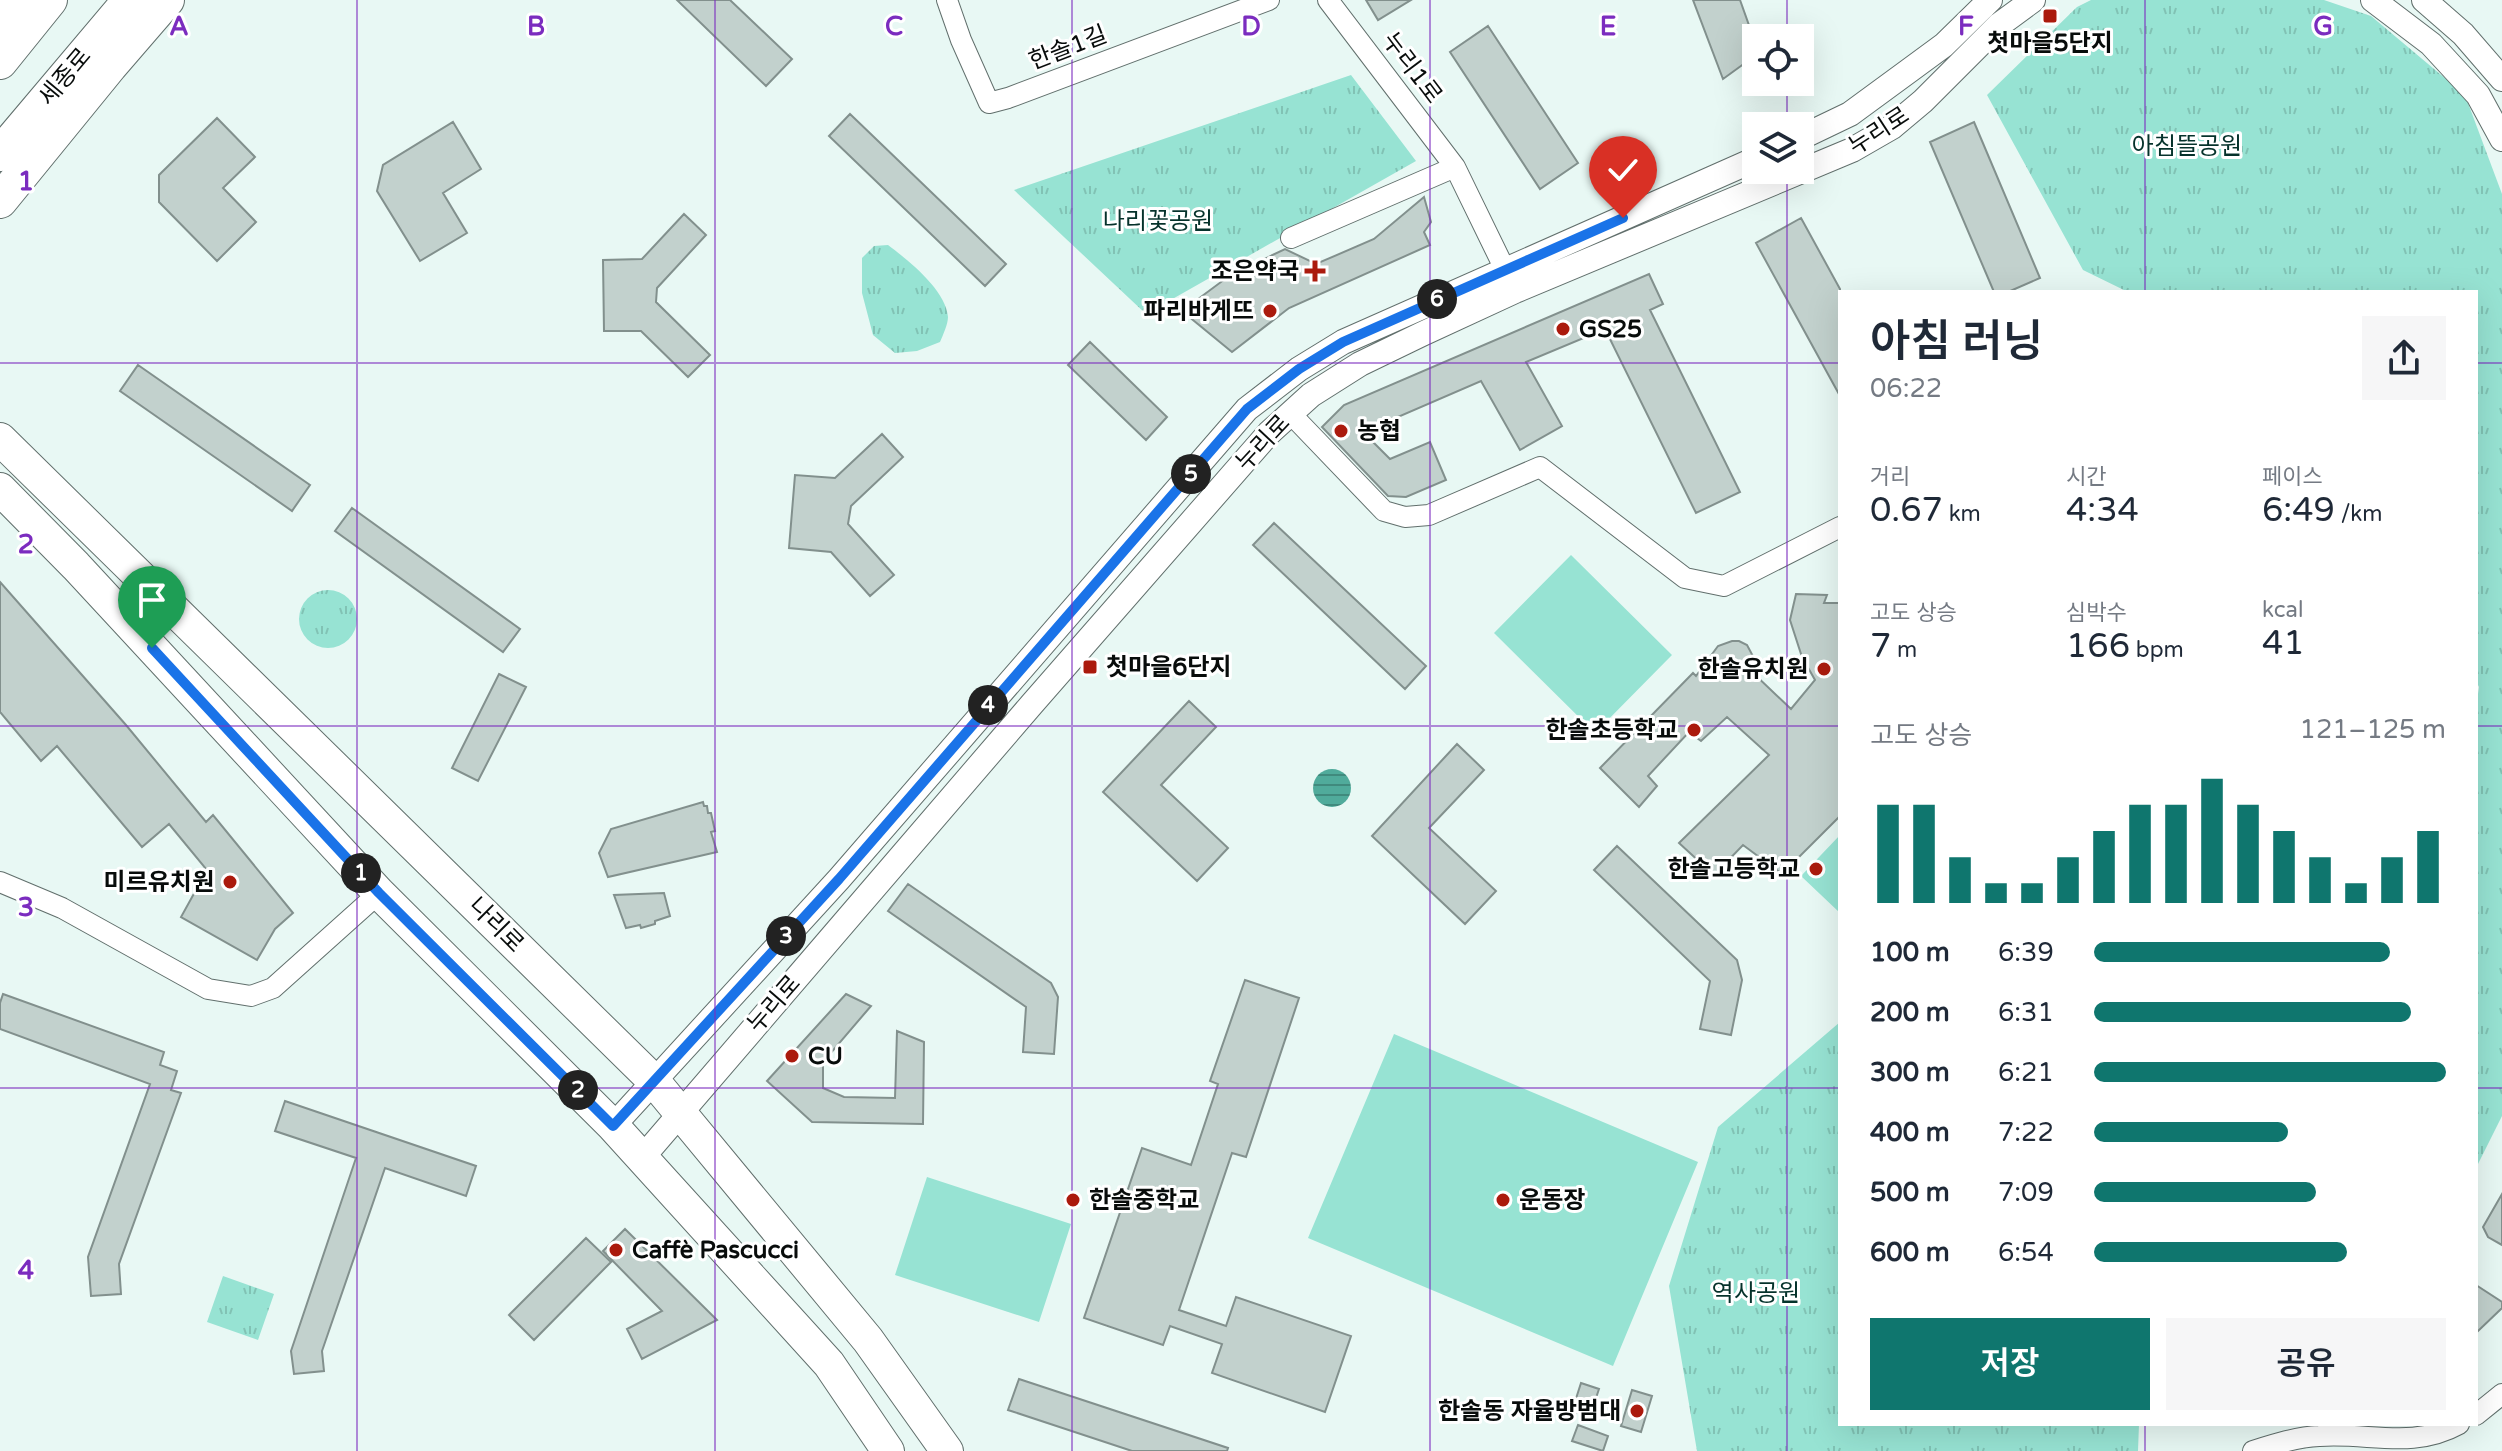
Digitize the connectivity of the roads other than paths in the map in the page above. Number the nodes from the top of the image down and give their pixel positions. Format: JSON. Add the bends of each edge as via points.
{"nodes":[{"id":1,"x":19,"y":0,"type":"edge"},
{"id":2,"x":50,"y":0,"type":"edge"},
{"id":3,"x":130,"y":0,"type":"edge"},
{"id":4,"x":167,"y":0,"type":"edge"},
{"id":5,"x":947,"y":0,"type":"edge"},
{"id":6,"x":1269,"y":0,"type":"edge"},
{"id":7,"x":1328,"y":0,"type":"edge"},
{"id":8,"x":1990,"y":0,"type":"edge"},
{"id":9,"x":2033,"y":0,"type":"edge"},
{"id":10,"x":2373,"y":0,"type":"edge"},
{"id":11,"x":2424,"y":0,"type":"edge"},
{"id":12,"x":0,"y":22,"type":"edge"},
{"id":13,"x":0,"y":62,"type":"edge"},
{"id":14,"x":2502,"y":79,"type":"edge"},
{"id":15,"x":1814,"y":131,"type":"edge"},
{"id":16,"x":2502,"y":139,"type":"edge"},
{"id":17,"x":0,"y":154,"type":"edge"},
{"id":18,"x":1742,"y":166,"type":"edge"},
{"id":19,"x":1455,"y":167,"type":"junction"},
{"id":20,"x":0,"y":201,"type":"edge"},
{"id":21,"x":1291,"y":238,"type":"dead end"},
{"id":22,"x":1510,"y":280,"type":"junction"},
{"id":23,"x":1290,"y":413,"type":"junction"},
{"id":24,"x":0,"y":439,"type":"edge"},
{"id":25,"x":0,"y":489,"type":"edge"},
{"id":26,"x":1838,"y":528,"type":"edge"},
{"id":27,"x":0,"y":882,"type":"edge"},
{"id":28,"x":379,"y":893,"type":"junction"},
{"id":29,"x":653,"y":1080,"type":"junction"},
{"id":30,"x":682,"y":1113,"type":"junction"},
{"id":31,"x":613,"y":1126,"type":"junction"},
{"id":32,"x":642,"y":1158,"type":"junction"},
{"id":33,"x":2502,"y":1394,"type":"edge"},
{"id":34,"x":2478,"y":1413,"type":"edge"},
{"id":35,"x":2453,"y":1426,"type":"edge"},
{"id":36,"x":888,"y":1451,"type":"edge"},
{"id":37,"x":947,"y":1451,"type":"edge"},
{"id":38,"x":2253,"y":1451,"type":"edge"}],
"edges":[{"from":1,"to":12,"type":"highway"},
{"from":2,"to":13,"type":"highway"},
{"from":3,"to":17,"type":"highway","name":"세종로"},
{"from":4,"to":20,"type":"highway"},
{"from":5,"to":6,"type":"street","name":"한솔1길","via":[[989,103]]},
{"from":7,"to":19,"type":"street","name":"누리1로"},
{"from":8,"to":15,"type":"street","name":"누리로","via":[[1944,45],[1850,114]]},
{"from":9,"to":22,"type":"street","name":"누리로","via":[[1999,25],[1892,127],[1852,150]]},
{"from":10,"to":16,"type":"street","via":[[2431,44],[2478,95]]},
{"from":11,"to":14,"type":"street"},
{"from":18,"to":22,"type":"street","name":"누리로"},
{"from":19,"to":21,"type":"street"},
{"from":19,"to":22,"type":"street","name":"누리1로"},
{"from":22,"to":23,"type":"street","name":"누리로","via":[[1360,364]]},
{"from":22,"to":29,"type":"street","name":"누리로","via":[[1343,342],[1247,409],[839,879]]},
{"from":23,"to":26,"type":"street","via":[[1384,511],[1405,517],[1429,515],[1540,467],[1685,578],[1724,586]]},
{"from":23,"to":30,"type":"street","name":"누리로","via":[[1022,715]]},
{"from":24,"to":29,"type":"main road","name":"나리로"},
{"from":25,"to":28,"type":"main road"},
{"from":27,"to":28,"type":"street","via":[[62,908],[208,989],[251,996],[273,988]]},
{"from":28,"to":31,"type":"main road"},
{"from":29,"to":30,"type":"main road","name":"나리로"},
{"from":29,"to":31,"type":"street","name":"누리로"},
{"from":30,"to":32,"type":"street","name":"누리로"},
{"from":30,"to":37,"type":"main road","name":"나리로","via":[[868,1340]]},
{"from":31,"to":32,"type":"main road"},
{"from":32,"to":36,"type":"main road","via":[[829,1364]]},
{"from":33,"to":34,"type":"street"},
{"from":35,"to":38,"type":"street","via":[[2420,1438],[2317,1436]]}]}
